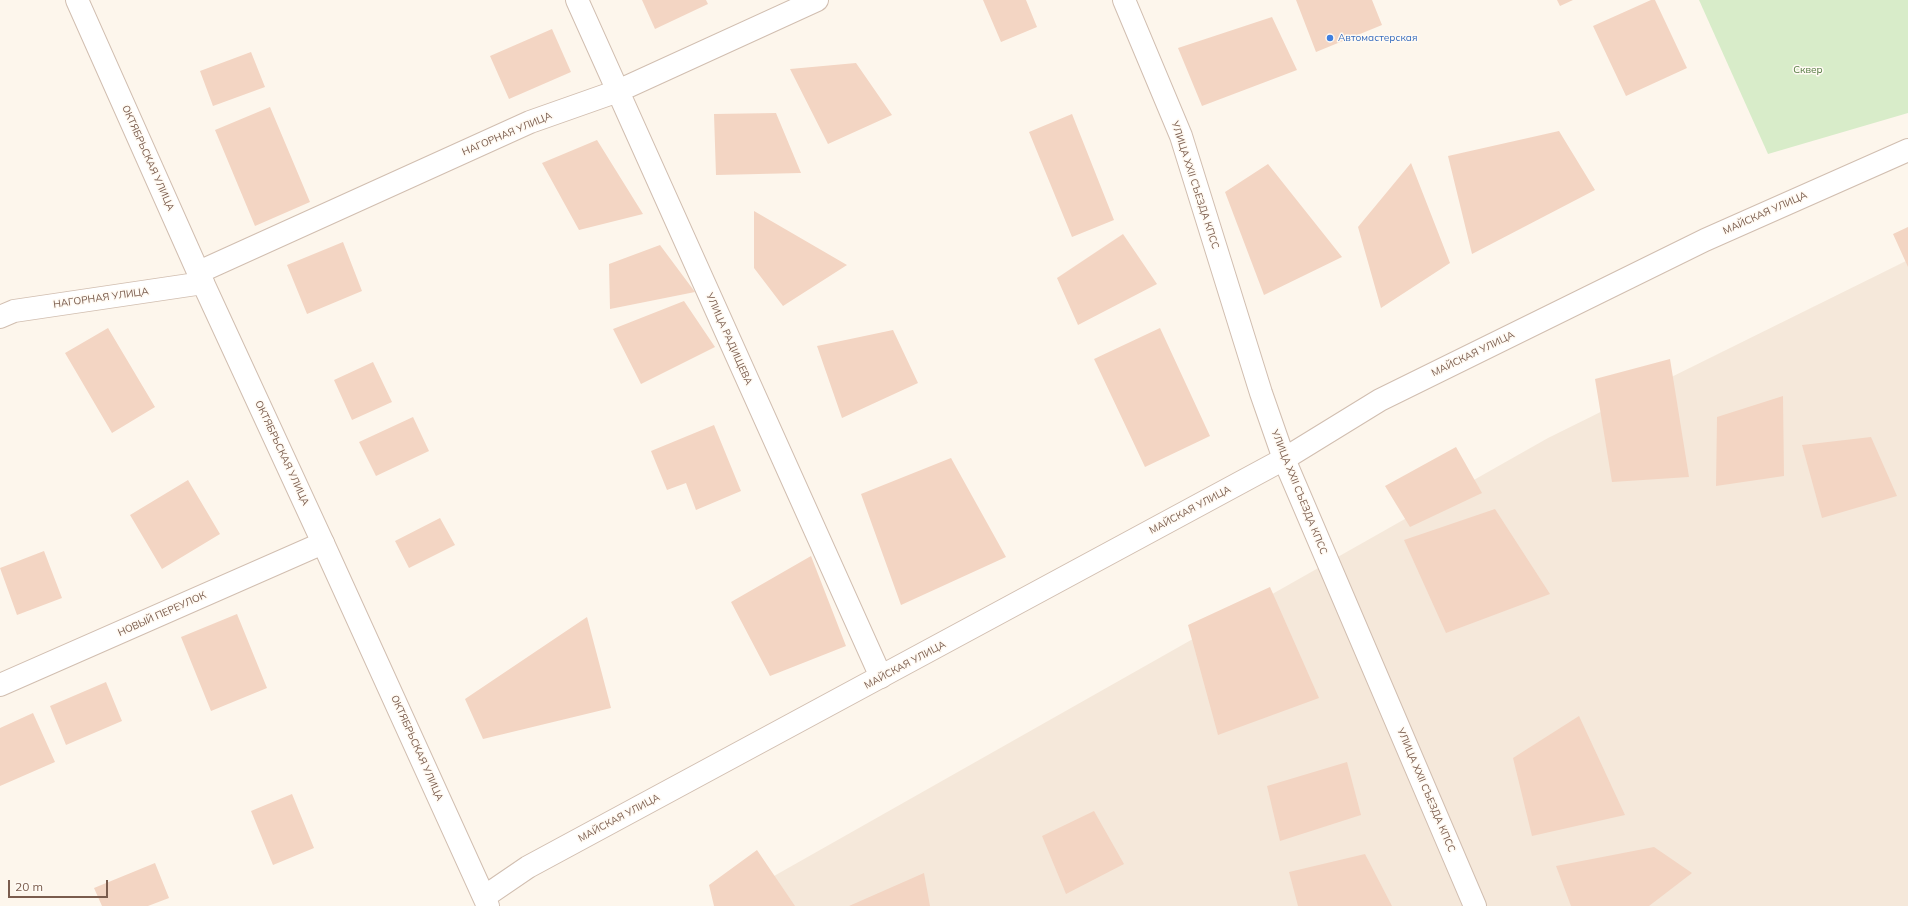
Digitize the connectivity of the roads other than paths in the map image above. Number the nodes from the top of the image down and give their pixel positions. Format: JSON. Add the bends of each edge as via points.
{"nodes":[{"id":1,"x":78,"y":0,"type":"edge"},
{"id":2,"x":577,"y":0,"type":"edge"},
{"id":3,"x":817,"y":0,"type":"edge"},
{"id":4,"x":1124,"y":0,"type":"edge"},
{"id":5,"x":618,"y":91,"type":"junction"},
{"id":6,"x":1908,"y":150,"type":"edge"},
{"id":7,"x":201,"y":278,"type":"junction"},
{"id":8,"x":0,"y":317,"type":"edge"},
{"id":9,"x":1284,"y":459,"type":"junction"},
{"id":10,"x":323,"y":543,"type":"junction"},
{"id":11,"x":881,"y":677,"type":"junction"},
{"id":12,"x":0,"y":685,"type":"edge"},
{"id":13,"x":486,"y":901,"type":"edge"},
{"id":14,"x":1476,"y":906,"type":"edge"}],
"edges":[{"from":1,"to":7,"type":"street","name":"ОКТЯБРЬСКАЯ УЛИЦА"},
{"from":2,"to":5,"type":"street","name":"УЛИЦА РАДИЩЕВА"},
{"from":3,"to":5,"type":"street","name":"НАГОРНАЯ УЛИЦА"},
{"from":4,"to":9,"type":"street","name":"УЛИЦА XXII СЪЕЗДА КПСС","via":[[1181,136]]},
{"from":5,"to":7,"type":"street","name":"НАГОРНАЯ УЛИЦА","via":[[530,122]]},
{"from":5,"to":11,"type":"street","name":"УЛИЦА РАДИЩЕВА"},
{"from":6,"to":9,"type":"street","name":"МАЙСКАЯ УЛИЦА","via":[[1705,240],[1401,389]]},
{"from":7,"to":8,"type":"street","name":"НАГОРНАЯ УЛИЦА","via":[[14,311]]},
{"from":7,"to":10,"type":"street","name":"ОКТЯБРЬСКАЯ УЛИЦА"},
{"from":9,"to":11,"type":"street","name":"МАЙСКАЯ УЛИЦА"},
{"from":9,"to":14,"type":"street","name":"УЛИЦА XXII СЪЕЗДА КПСС"},
{"from":10,"to":12,"type":"street","name":"НОВЫЙ ПЕРЕУЛОК"},
{"from":10,"to":13,"type":"street","name":"ОКТЯБРЬСКАЯ УЛИЦА"},
{"from":11,"to":13,"type":"street","name":"МАЙСКАЯ УЛИЦА","via":[[528,867]]}]}
